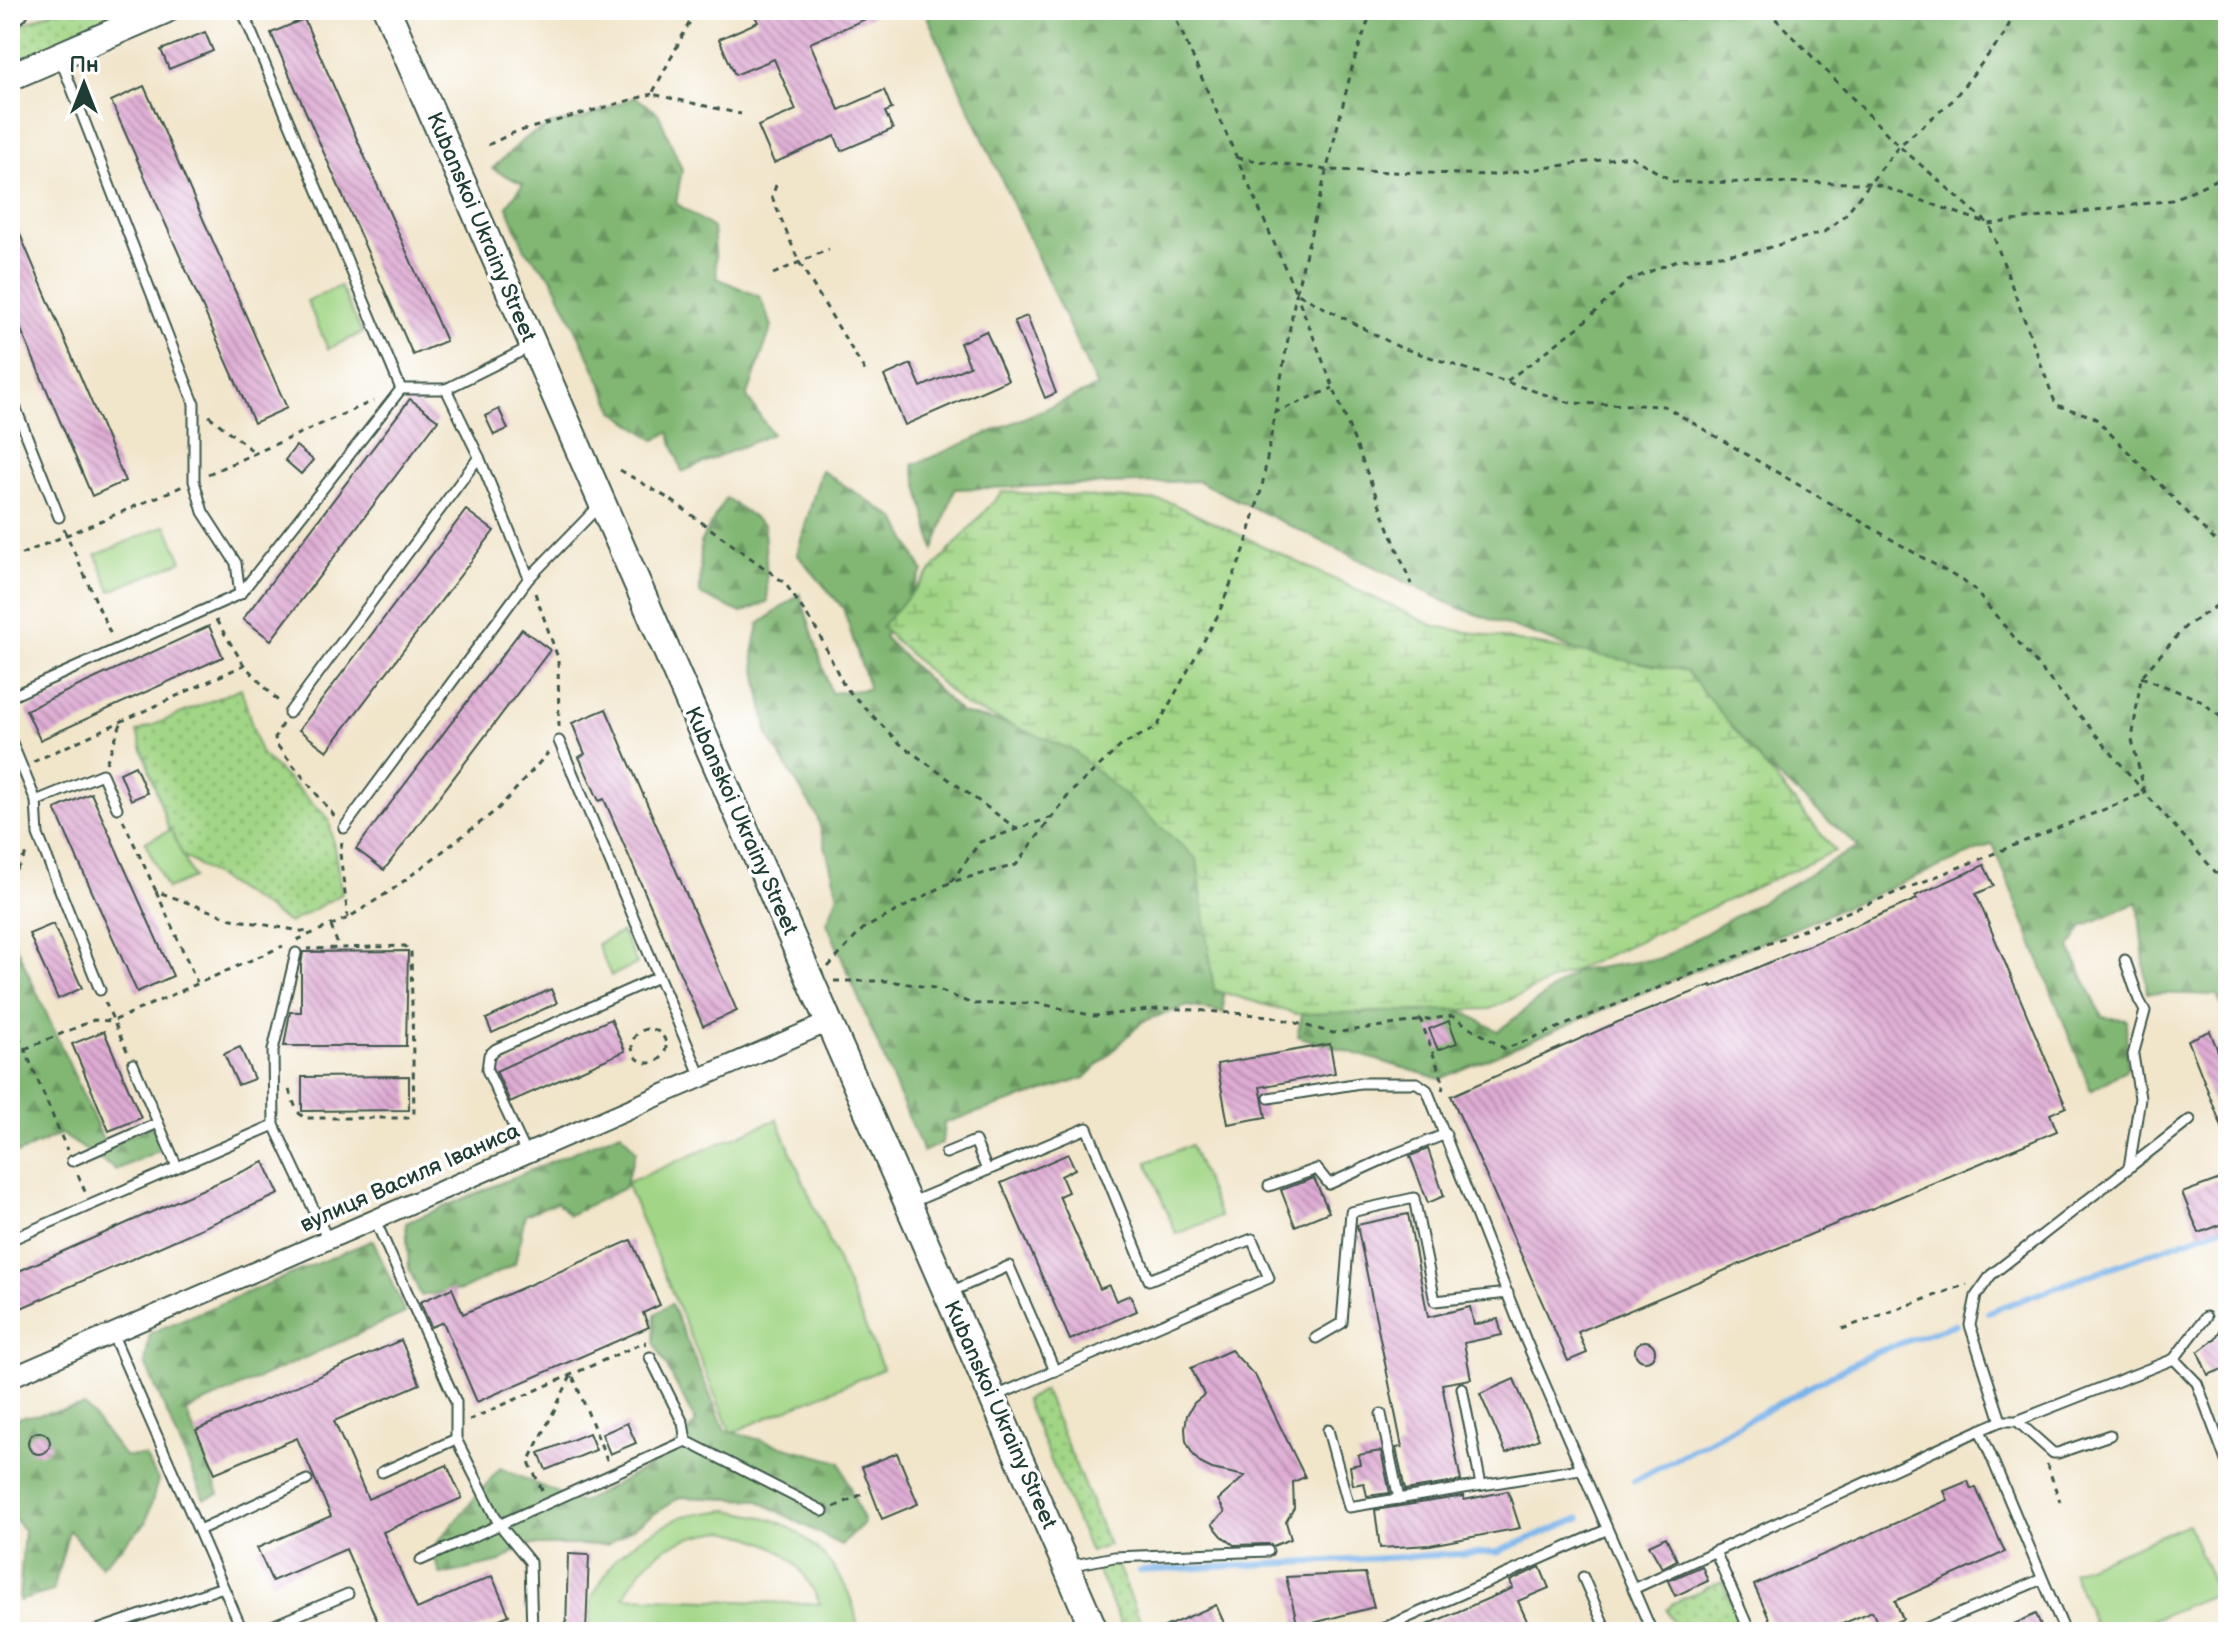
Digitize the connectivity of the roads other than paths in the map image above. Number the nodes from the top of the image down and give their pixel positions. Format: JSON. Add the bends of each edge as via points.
{"nodes":[{"id":1,"x":165,"y":10,"type":"edge"},
{"id":2,"x":242,"y":10,"type":"edge"},
{"id":3,"x":387,"y":10,"type":"edge"},
{"id":4,"x":59,"y":56,"type":"junction"},
{"id":5,"x":10,"y":77,"type":"edge"},
{"id":6,"x":533,"y":345,"type":"junction"},
{"id":7,"x":401,"y":389,"type":"junction"},
{"id":8,"x":446,"y":389,"type":"junction"},
{"id":9,"x":10,"y":394,"type":"edge"},
{"id":10,"x":479,"y":457,"type":"junction"},
{"id":11,"x":603,"y":503,"type":"junction"},
{"id":12,"x":59,"y":517,"type":"road end"},
{"id":13,"x":529,"y":578,"type":"junction"},
{"id":14,"x":240,"y":594,"type":"junction"},
{"id":15,"x":10,"y":697,"type":"edge"},
{"id":16,"x":289,"y":713,"type":"dead end"},
{"id":17,"x":10,"y":738,"type":"edge"},
{"id":18,"x":559,"y":741,"type":"road end"},
{"id":19,"x":36,"y":801,"type":"junction"},
{"id":20,"x":117,"y":808,"type":"road end"},
{"id":21,"x":344,"y":828,"type":"dead end"},
{"id":22,"x":296,"y":953,"type":"road end"},
{"id":23,"x":2125,"y":960,"type":"dead end"},
{"id":24,"x":658,"y":977,"type":"junction"},
{"id":25,"x":100,"y":990,"type":"road end"},
{"id":26,"x":829,"y":1022,"type":"junction"},
{"id":27,"x":133,"y":1064,"type":"road end"},
{"id":28,"x":701,"y":1077,"type":"junction"},
{"id":29,"x":1269,"y":1098,"type":"dead end"},
{"id":30,"x":2190,"y":1120,"type":"dead end"},
{"id":31,"x":158,"y":1123,"type":"junction"},
{"id":32,"x":274,"y":1125,"type":"junction"},
{"id":33,"x":1446,"y":1134,"type":"junction"},
{"id":34,"x":526,"y":1153,"type":"junction"},
{"id":35,"x":946,"y":1153,"type":"dead end"},
{"id":36,"x":72,"y":1161,"type":"road end"},
{"id":37,"x":177,"y":1167,"type":"junction"},
{"id":38,"x":2129,"y":1168,"type":"junction"},
{"id":39,"x":987,"y":1170,"type":"junction"},
{"id":40,"x":1269,"y":1186,"type":"dead end"},
{"id":41,"x":909,"y":1203,"type":"junction"},
{"id":42,"x":375,"y":1220,"type":"junction"},
{"id":43,"x":10,"y":1240,"type":"edge"},
{"id":44,"x":328,"y":1240,"type":"junction"},
{"id":45,"x":947,"y":1293,"type":"junction"},
{"id":46,"x":1508,"y":1293,"type":"junction"},
{"id":47,"x":2206,"y":1317,"type":"dead end"},
{"id":48,"x":112,"y":1333,"type":"junction"},
{"id":49,"x":1316,"y":1338,"type":"dead end"},
{"id":50,"x":650,"y":1357,"type":"road end"},
{"id":51,"x":2174,"y":1359,"type":"junction"},
{"id":52,"x":1055,"y":1371,"type":"junction"},
{"id":53,"x":10,"y":1378,"type":"edge"},
{"id":54,"x":1462,"y":1388,"type":"dead end"},
{"id":55,"x":993,"y":1397,"type":"junction"},
{"id":56,"x":1381,"y":1414,"type":"dead end"},
{"id":57,"x":2001,"y":1421,"type":"junction"},
{"id":58,"x":2017,"y":1421,"type":"junction"},
{"id":59,"x":1328,"y":1430,"type":"dead end"},
{"id":60,"x":1980,"y":1430,"type":"junction"},
{"id":61,"x":2110,"y":1435,"type":"dead end"},
{"id":62,"x":456,"y":1439,"type":"junction"},
{"id":63,"x":686,"y":1441,"type":"junction"},
{"id":64,"x":2228,"y":1466,"type":"edge"},
{"id":65,"x":1580,"y":1469,"type":"junction"},
{"id":66,"x":382,"y":1472,"type":"dead end"},
{"id":67,"x":307,"y":1480,"type":"dead end"},
{"id":68,"x":1481,"y":1485,"type":"junction"},
{"id":69,"x":1399,"y":1499,"type":"junction"},
{"id":70,"x":823,"y":1511,"type":"road end"},
{"id":71,"x":499,"y":1524,"type":"junction"},
{"id":72,"x":199,"y":1530,"type":"junction"},
{"id":73,"x":1606,"y":1530,"type":"junction"},
{"id":74,"x":1268,"y":1551,"type":"dead end"},
{"id":75,"x":1715,"y":1551,"type":"junction"},
{"id":76,"x":421,"y":1560,"type":"dead end"},
{"id":77,"x":1066,"y":1566,"type":"junction"},
{"id":78,"x":1583,"y":1577,"type":"dead end"},
{"id":79,"x":2042,"y":1579,"type":"junction"},
{"id":80,"x":223,"y":1587,"type":"junction"},
{"id":81,"x":1633,"y":1589,"type":"junction"},
{"id":82,"x":348,"y":1594,"type":"dead end"},
{"id":83,"x":1650,"y":1631,"type":"edge"},
{"id":84,"x":92,"y":1632,"type":"edge"},
{"id":85,"x":243,"y":1632,"type":"edge"},
{"id":86,"x":258,"y":1632,"type":"edge"},
{"id":87,"x":532,"y":1632,"type":"edge"},
{"id":88,"x":1095,"y":1632,"type":"edge"},
{"id":89,"x":1375,"y":1632,"type":"edge"},
{"id":90,"x":1607,"y":1632,"type":"edge"},
{"id":91,"x":1750,"y":1632,"type":"edge"},
{"id":92,"x":1917,"y":1632,"type":"edge"},
{"id":93,"x":2065,"y":1632,"type":"edge"}],
"edges":[{"from":1,"to":4,"type":"street"},
{"from":2,"to":7,"type":"lane"},
{"from":3,"to":6,"type":"street","name":"Kubanskoi Ukrainy Street"},
{"from":4,"to":5,"type":"street"},
{"from":4,"to":14,"type":"lane","via":[[194,403],[194,481],[203,512],[236,563]]},
{"from":6,"to":8,"type":"lane"},
{"from":6,"to":11,"type":"street","name":"Kubanskoi Ukrainy Street"},
{"from":7,"to":8,"type":"lane"},
{"from":7,"to":14,"type":"lane"},
{"from":8,"to":10,"type":"lane"},
{"from":9,"to":12,"type":"lane"},
{"from":10,"to":13,"type":"lane"},
{"from":10,"to":16,"type":"lane"},
{"from":11,"to":13,"type":"lane"},
{"from":11,"to":26,"type":"street","name":"Kubanskoi Ukrainy Street"},
{"from":13,"to":21,"type":"lane"},
{"from":14,"to":15,"type":"lane"},
{"from":17,"to":19,"type":"lane"},
{"from":18,"to":24,"type":"lane"},
{"from":19,"to":20,"type":"lane","via":[[102,774]]},
{"from":19,"to":25,"type":"lane","via":[[38,835]]},
{"from":22,"to":32,"type":"lane","via":[[273,1050]]},
{"from":23,"to":38,"type":"lane","via":[[2145,1011],[2133,1055],[2140,1098]]},
{"from":24,"to":28,"type":"lane"},
{"from":24,"to":34,"type":"lane","via":[[489,1055],[487,1070]]},
{"from":26,"to":28,"type":"street","name":"вулиця Василя Іваниса"},
{"from":26,"to":41,"type":"street","name":"Kubanskoi Ukrainy Street"},
{"from":27,"to":31,"type":"lane"},
{"from":28,"to":34,"type":"street","name":"вулиця Василя Іваниса"},
{"from":29,"to":33,"type":"lane","via":[[1360,1083],[1417,1083],[1427,1090]]},
{"from":30,"to":38,"type":"lane"},
{"from":31,"to":36,"type":"lane"},
{"from":31,"to":37,"type":"lane"},
{"from":32,"to":37,"type":"lane"},
{"from":32,"to":44,"type":"lane"},
{"from":33,"to":40,"type":"lane","via":[[1329,1184],[1317,1169]]},
{"from":33,"to":46,"type":"lane"},
{"from":34,"to":42,"type":"street","name":"вулиця Василя Іваниса"},
{"from":35,"to":39,"type":"lane","via":[[975,1141]]},
{"from":37,"to":43,"type":"lane"},
{"from":38,"to":57,"type":"lane","via":[[1991,1275],[1976,1296],[1970,1325]]},
{"from":39,"to":41,"type":"lane"},
{"from":39,"to":52,"type":"lane","via":[[1087,1128],[1149,1280],[1252,1239],[1269,1278]]},
{"from":41,"to":45,"type":"street","name":"Kubanskoi Ukrainy Street"},
{"from":42,"to":44,"type":"street","name":"вулиця Василя Іваниса"},
{"from":42,"to":62,"type":"lane","via":[[456,1402]]},
{"from":44,"to":48,"type":"street","name":"вулиця Василя Іваниса"},
{"from":45,"to":52,"type":"lane","via":[[1009,1266]]},
{"from":45,"to":55,"type":"street","name":"Kubanskoi Ukrainy Street"},
{"from":46,"to":49,"type":"lane","via":[[1435,1301],[1414,1198],[1363,1209],[1351,1212],[1342,1323]]},
{"from":46,"to":65,"type":"lane"},
{"from":47,"to":51,"type":"lane"},
{"from":48,"to":53,"type":"street","name":"вулиця Василя Іваниса"},
{"from":48,"to":72,"type":"lane"},
{"from":50,"to":63,"type":"lane","via":[[683,1423]]},
{"from":51,"to":58,"type":"lane"},
{"from":51,"to":64,"type":"lane","via":[[2197,1383]]},
{"from":52,"to":55,"type":"lane"},
{"from":54,"to":68,"type":"lane"},
{"from":55,"to":77,"type":"street","name":"Kubanskoi Ukrainy Street"},
{"from":56,"to":69,"type":"lane"},
{"from":57,"to":58,"type":"lane"},
{"from":57,"to":60,"type":"lane"},
{"from":58,"to":61,"type":"lane","via":[[2058,1453]]},
{"from":59,"to":69,"type":"lane","via":[[1349,1507]]},
{"from":60,"to":75,"type":"lane"},
{"from":60,"to":79,"type":"lane"},
{"from":62,"to":66,"type":"lane"},
{"from":62,"to":71,"type":"lane"},
{"from":63,"to":70,"type":"lane"},
{"from":63,"to":71,"type":"lane"},
{"from":65,"to":68,"type":"lane"},
{"from":65,"to":73,"type":"lane"},
{"from":67,"to":72,"type":"lane"},
{"from":68,"to":69,"type":"lane"},
{"from":71,"to":76,"type":"lane"},
{"from":71,"to":87,"type":"lane","via":[[530,1562]]},
{"from":72,"to":80,"type":"lane"},
{"from":73,"to":81,"type":"lane"},
{"from":73,"to":89,"type":"lane"},
{"from":74,"to":77,"type":"lane","via":[[1114,1557]]},
{"from":75,"to":81,"type":"lane"},
{"from":75,"to":91,"type":"lane"},
{"from":77,"to":88,"type":"street","name":"Kubanskoi Ukrainy Street"},
{"from":78,"to":90,"type":"lane"},
{"from":79,"to":92,"type":"lane"},
{"from":79,"to":93,"type":"lane"},
{"from":80,"to":84,"type":"lane"},
{"from":80,"to":85,"type":"lane"},
{"from":81,"to":83,"type":"lane"},
{"from":82,"to":86,"type":"lane"}]}
